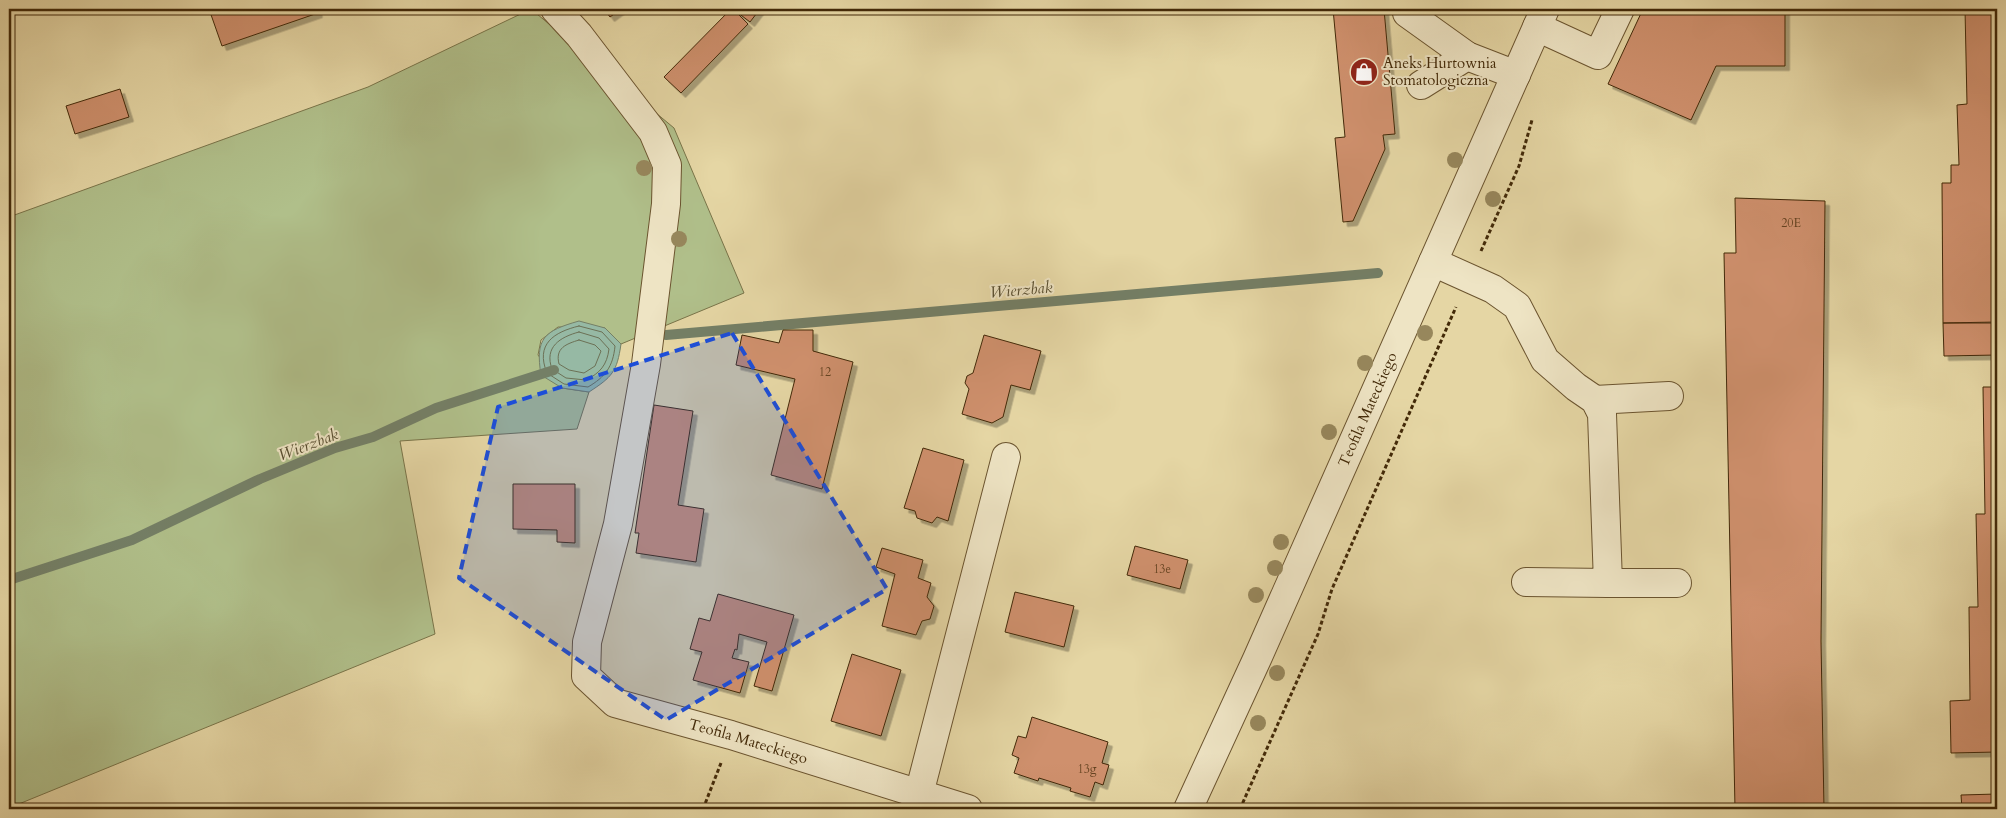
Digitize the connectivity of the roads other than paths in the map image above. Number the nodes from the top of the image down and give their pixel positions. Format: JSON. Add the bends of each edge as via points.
{"nodes":[{"id":1,"x":555,"y":9,"type":"edge"},
{"id":2,"x":1620,"y":9,"type":"edge"},
{"id":3,"x":1407,"y":13,"type":"dead end"},
{"id":4,"x":1542,"y":18,"type":"edge"},
{"id":5,"x":1467,"y":56,"type":"junction"},
{"id":6,"x":1516,"y":75,"type":"junction"},
{"id":7,"x":1421,"y":85,"type":"dead end"},
{"id":8,"x":1433,"y":262,"type":"junction"},
{"id":9,"x":1669,"y":396,"type":"dead end"},
{"id":10,"x":1595,"y":400,"type":"junction"},
{"id":11,"x":1006,"y":458,"type":"dead end"},
{"id":12,"x":1526,"y":582,"type":"dead end"},
{"id":13,"x":1608,"y":583,"type":"junction"},
{"id":14,"x":1677,"y":583,"type":"dead end"},
{"id":15,"x":919,"y":794,"type":"junction"},
{"id":16,"x":968,"y":809,"type":"edge"},
{"id":17,"x":1188,"y":809,"type":"edge"}],
"edges":[{"from":1,"to":15,"type":"street","name":"Teofila Mateckiego","via":[[579,35],[653,132],[667,165],[666,204],[646,364],[618,524],[587,642],[586,676],[615,703],[731,735]]},
{"from":2,"to":4,"type":"street","via":[[1598,55]]},
{"from":3,"to":5,"type":"street"},
{"from":4,"to":6,"type":"street","name":"Teofila Mateckiego"},
{"from":5,"to":6,"type":"street"},
{"from":5,"to":7,"type":"street"},
{"from":6,"to":8,"type":"street","name":"Teofila Mateckiego"},
{"from":8,"to":10,"type":"street","via":[[1493,289],[1517,306],[1545,360]]},
{"from":8,"to":17,"type":"street","name":"Teofila Mateckiego"},
{"from":9,"to":10,"type":"street"},
{"from":10,"to":13,"type":"street","via":[[1602,414]]},
{"from":11,"to":15,"type":"street"},
{"from":12,"to":13,"type":"street"},
{"from":13,"to":14,"type":"street"},
{"from":15,"to":16,"type":"street","name":"Teofila Mateckiego"}]}
